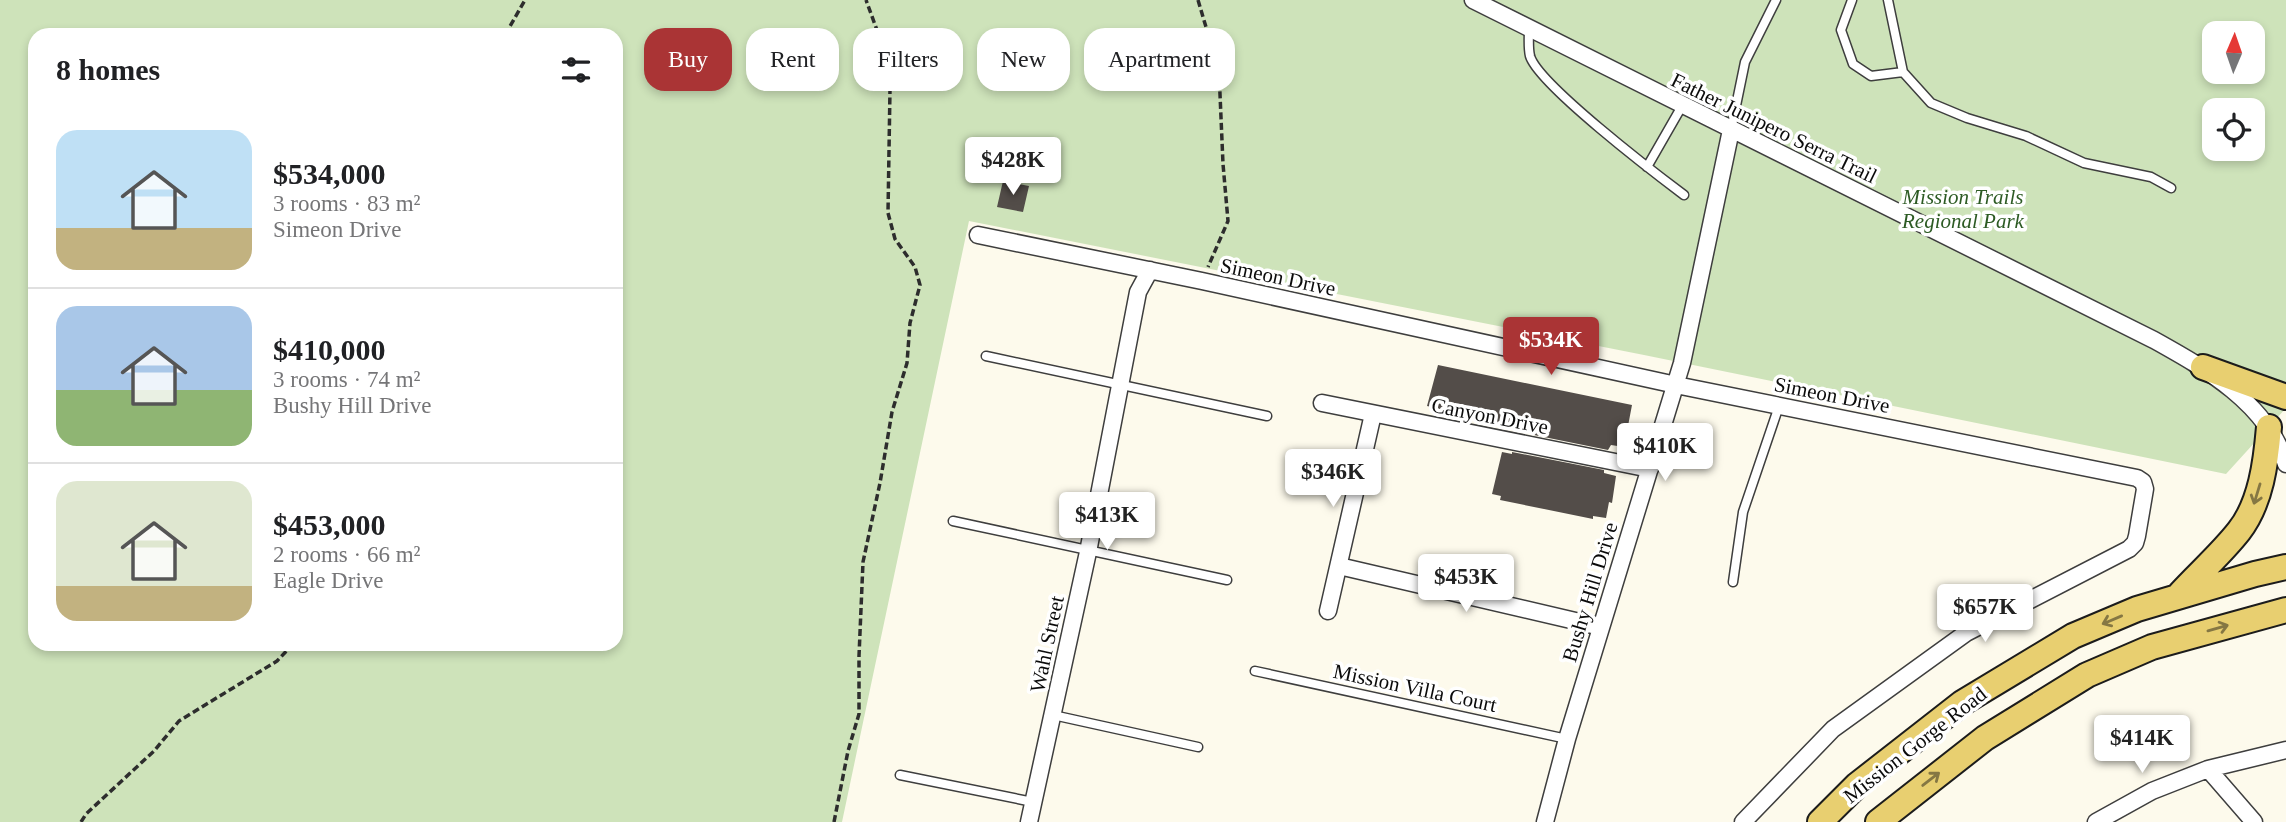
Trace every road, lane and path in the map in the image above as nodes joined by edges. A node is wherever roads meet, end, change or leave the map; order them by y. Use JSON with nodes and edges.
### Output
{"nodes":[{"id":1,"x":525,"y":0,"type":"edge"},
{"id":2,"x":866,"y":0,"type":"edge"},
{"id":3,"x":1198,"y":0,"type":"edge"},
{"id":4,"x":1473,"y":0,"type":"edge"},
{"id":5,"x":1776,"y":0,"type":"edge"},
{"id":6,"x":1852,"y":0,"type":"edge"},
{"id":7,"x":1888,"y":0,"type":"edge"},
{"id":8,"x":509,"y":28,"type":"edge"},
{"id":9,"x":1529,"y":29,"type":"junction"},
{"id":10,"x":1903,"y":72,"type":"junction"},
{"id":11,"x":1682,"y":106,"type":"junction"},
{"id":12,"x":1731,"y":130,"type":"junction"},
{"id":13,"x":1647,"y":167,"type":"junction"},
{"id":14,"x":2171,"y":188,"type":"dead end"},
{"id":15,"x":1684,"y":195,"type":"dead end"},
{"id":16,"x":978,"y":235,"type":"dead end"},
{"id":17,"x":1150,"y":270,"type":"junction"},
{"id":18,"x":1202,"y":281,"type":"junction"},
{"id":19,"x":986,"y":356,"type":"dead end"},
{"id":20,"x":2203,"y":367,"type":"junction"},
{"id":21,"x":1119,"y":385,"type":"junction"},
{"id":22,"x":1676,"y":386,"type":"junction"},
{"id":23,"x":2286,"y":397,"type":"edge"},
{"id":24,"x":1322,"y":403,"type":"dead end"},
{"id":25,"x":1779,"y":406,"type":"junction"},
{"id":26,"x":1373,"y":414,"type":"junction"},
{"id":27,"x":1267,"y":416,"type":"dead end"},
{"id":28,"x":2269,"y":427,"type":"junction"},
{"id":29,"x":2286,"y":464,"type":"edge"},
{"id":30,"x":1650,"y":469,"type":"junction"},
{"id":31,"x":953,"y":521,"type":"dead end"},
{"id":32,"x":1088,"y":551,"type":"junction"},
{"id":33,"x":1339,"y":566,"type":"junction"},
{"id":34,"x":2286,"y":567,"type":"edge"},
{"id":35,"x":1227,"y":580,"type":"dead end"},
{"id":36,"x":1733,"y":582,"type":"dead end"},
{"id":37,"x":2176,"y":597,"type":"junction"},
{"id":38,"x":2286,"y":610,"type":"edge"},
{"id":39,"x":1328,"y":611,"type":"dead end"},
{"id":40,"x":1601,"y":627,"type":"junction"},
{"id":41,"x":286,"y":651,"type":"edge"},
{"id":42,"x":1255,"y":671,"type":"dead end"},
{"id":43,"x":1053,"y":715,"type":"junction"},
{"id":44,"x":1567,"y":739,"type":"junction"},
{"id":45,"x":1198,"y":747,"type":"dead end"},
{"id":46,"x":2286,"y":750,"type":"edge"},
{"id":47,"x":2208,"y":769,"type":"junction"},
{"id":48,"x":900,"y":775,"type":"dead end"},
{"id":49,"x":1033,"y":803,"type":"junction"},
{"id":50,"x":81,"y":822,"type":"edge"},
{"id":51,"x":834,"y":822,"type":"edge"},
{"id":52,"x":1029,"y":822,"type":"edge"},
{"id":53,"x":1545,"y":822,"type":"edge"},
{"id":54,"x":1743,"y":822,"type":"edge"},
{"id":55,"x":1820,"y":822,"type":"edge"},
{"id":56,"x":1878,"y":822,"type":"edge"},
{"id":57,"x":2096,"y":822,"type":"edge"},
{"id":58,"x":2254,"y":822,"type":"edge"}],
"edges":[{"from":1,"to":8,"type":"path"},
{"from":2,"to":51,"type":"path"},
{"from":3,"to":18,"type":"path"},
{"from":4,"to":9,"type":"street","name":"Father Junipero Serra Trail"},
{"from":5,"to":12,"type":"lane"},
{"from":6,"to":10,"type":"lane"},
{"from":7,"to":10,"type":"lane"},
{"from":9,"to":11,"type":"street","name":"Father Junipero Serra Trail"},
{"from":9,"to":13,"type":"lane"},
{"from":10,"to":14,"type":"lane"},
{"from":11,"to":12,"type":"street","name":"Father Junipero Serra Trail"},
{"from":11,"to":13,"type":"lane"},
{"from":12,"to":20,"type":"street","name":"Father Junipero Serra Trail"},
{"from":12,"to":22,"type":"street","name":"Bushy Hill Drive"},
{"from":13,"to":15,"type":"lane"},
{"from":16,"to":17,"type":"street","name":"Simeon Drive"},
{"from":17,"to":18,"type":"street","name":"Simeon Drive"},
{"from":17,"to":21,"type":"street","name":"Wahl Street"},
{"from":18,"to":22,"type":"street","name":"Simeon Drive"},
{"from":19,"to":21,"type":"lane"},
{"from":20,"to":23,"type":"main road"},
{"from":20,"to":28,"type":"street","name":"Father Junipero Serra Trail"},
{"from":21,"to":27,"type":"lane"},
{"from":21,"to":32,"type":"street","name":"Wahl Street"},
{"from":22,"to":25,"type":"street","name":"Simeon Drive"},
{"from":22,"to":30,"type":"street","name":"Bushy Hill Drive"},
{"from":24,"to":26,"type":"street","name":"Canyon Drive"},
{"from":25,"to":36,"type":"lane"},
{"from":25,"to":54,"type":"street","name":"Simeon Drive"},
{"from":26,"to":30,"type":"street","name":"Canyon Drive"},
{"from":26,"to":33,"type":"street"},
{"from":28,"to":29,"type":"street","name":"Father Junipero Serra Trail"},
{"from":28,"to":37,"type":"main road","one_way":true},
{"from":30,"to":40,"type":"street","name":"Bushy Hill Drive"},
{"from":31,"to":32,"type":"lane"},
{"from":32,"to":35,"type":"lane"},
{"from":32,"to":43,"type":"street","name":"Wahl Street"},
{"from":33,"to":39,"type":"street"},
{"from":33,"to":40,"type":"street"},
{"from":34,"to":37,"type":"main road","name":"Mission Gorge Road"},
{"from":37,"to":55,"type":"main road","name":"Mission Gorge Road","one_way":true},
{"from":56,"to":38,"type":"main road","name":"Mission Gorge Road","one_way":true},
{"from":40,"to":44,"type":"street","name":"Bushy Hill Drive"},
{"from":41,"to":50,"type":"path"},
{"from":42,"to":44,"type":"lane","name":"Mission Villa Court"},
{"from":43,"to":45,"type":"lane"},
{"from":43,"to":49,"type":"street","name":"Wahl Street"},
{"from":44,"to":53,"type":"street","name":"Bushy Hill Drive"},
{"from":46,"to":47,"type":"street"},
{"from":47,"to":57,"type":"street"},
{"from":47,"to":58,"type":"street"},
{"from":48,"to":49,"type":"lane"},
{"from":49,"to":52,"type":"street","name":"Wahl Street"}]}
